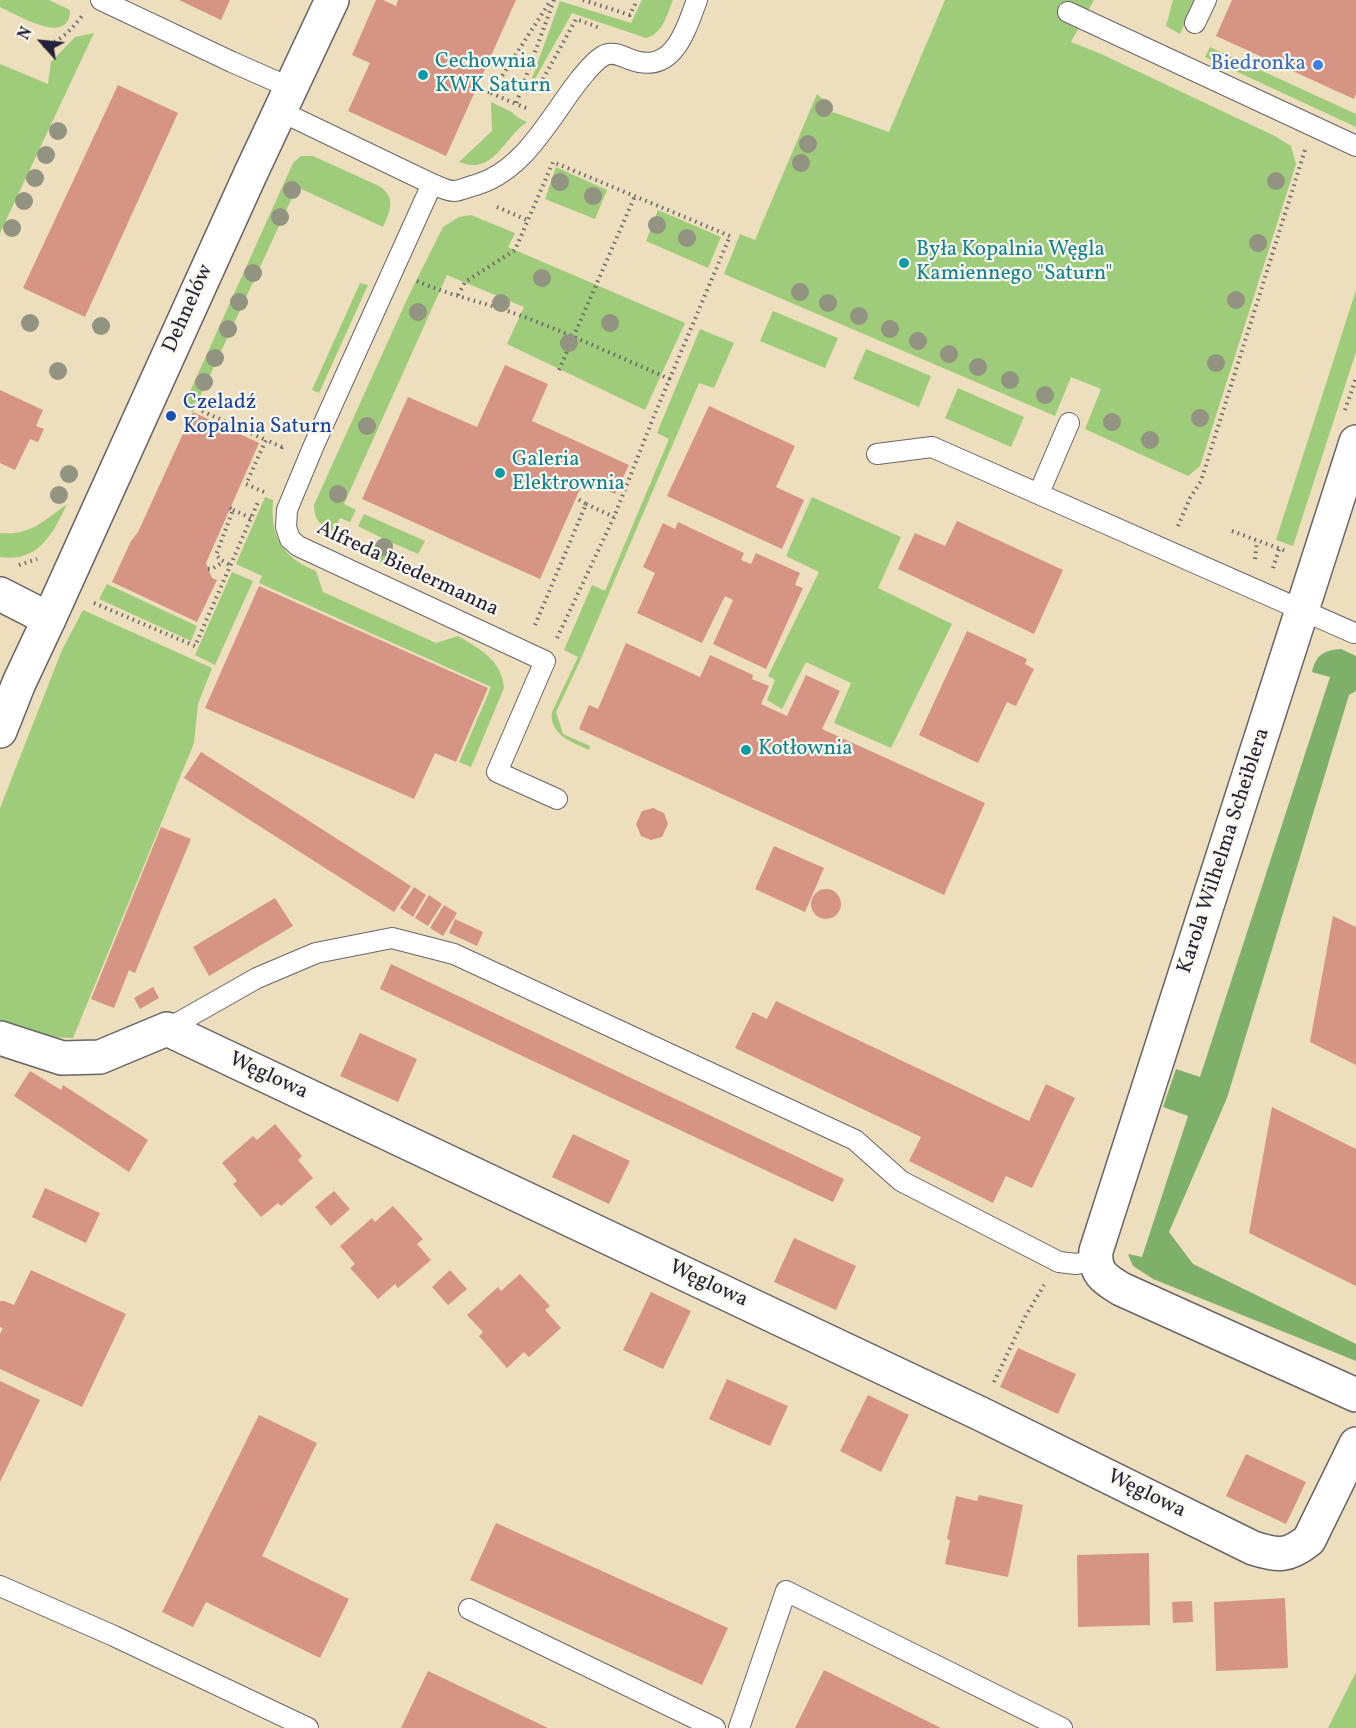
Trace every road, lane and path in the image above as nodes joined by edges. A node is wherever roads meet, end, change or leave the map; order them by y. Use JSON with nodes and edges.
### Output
{"nodes":[{"id":1,"x":101,"y":0,"type":"edge"},
{"id":2,"x":332,"y":0,"type":"edge"},
{"id":3,"x":551,"y":0,"type":"edge"},
{"id":4,"x":584,"y":0,"type":"edge"},
{"id":5,"x":637,"y":0,"type":"edge"},
{"id":6,"x":697,"y":0,"type":"edge"},
{"id":7,"x":1206,"y":0,"type":"edge"},
{"id":8,"x":85,"y":12,"type":"dead end"},
{"id":9,"x":1068,"y":12,"type":"dead end"},
{"id":10,"x":1195,"y":23,"type":"dead end"},
{"id":11,"x":43,"y":46,"type":"dead end"},
{"id":12,"x":477,"y":87,"type":"dead end"},
{"id":13,"x":491,"y":93,"type":"junction"},
{"id":14,"x":286,"y":99,"type":"junction"},
{"id":15,"x":516,"y":104,"type":"dead end"},
{"id":16,"x":1356,"y":146,"type":"edge"},
{"id":17,"x":1306,"y":147,"type":"dead end"},
{"id":18,"x":432,"y":184,"type":"junction"},
{"id":19,"x":635,"y":196,"type":"junction"},
{"id":20,"x":393,"y":270,"type":"junction"},
{"id":21,"x":459,"y":295,"type":"junction"},
{"id":22,"x":574,"y":337,"type":"junction"},
{"id":23,"x":559,"y":370,"type":"dead end"},
{"id":24,"x":670,"y":380,"type":"junction"},
{"id":25,"x":202,"y":411,"type":"dead end"},
{"id":26,"x":1069,"y":423,"type":"dead end"},
{"id":27,"x":266,"y":440,"type":"junction"},
{"id":28,"x":285,"y":441,"type":"dead end"},
{"id":29,"x":1356,"y":442,"type":"edge"},
{"id":30,"x":877,"y":454,"type":"dead end"},
{"id":31,"x":263,"y":491,"type":"junction"},
{"id":32,"x":1039,"y":493,"type":"junction"},
{"id":33,"x":576,"y":498,"type":"dead end"},
{"id":34,"x":290,"y":504,"type":"junction"},
{"id":35,"x":586,"y":504,"type":"junction"},
{"id":36,"x":614,"y":517,"type":"junction"},
{"id":37,"x":251,"y":518,"type":"junction"},
{"id":38,"x":1232,"y":531,"type":"dead end"},
{"id":39,"x":1174,"y":536,"type":"dead end"},
{"id":40,"x":224,"y":562,"type":"junction"},
{"id":41,"x":230,"y":565,"type":"junction"},
{"id":42,"x":208,"y":569,"type":"dead end"},
{"id":43,"x":1272,"y":572,"type":"dead end"},
{"id":44,"x":0,"y":594,"type":"edge"},
{"id":45,"x":88,"y":600,"type":"dead end"},
{"id":46,"x":1302,"y":611,"type":"junction"},
{"id":47,"x":49,"y":619,"type":"junction"},
{"id":48,"x":525,"y":621,"type":"dead end"},
{"id":49,"x":535,"y":625,"type":"junction"},
{"id":50,"x":543,"y":628,"type":"dead end"},
{"id":51,"x":551,"y":630,"type":"dead end"},
{"id":52,"x":559,"y":633,"type":"junction"},
{"id":53,"x":1354,"y":633,"type":"dead end"},
{"id":54,"x":545,"y":661,"type":"junction"},
{"id":55,"x":0,"y":730,"type":"edge"},
{"id":56,"x":557,"y":799,"type":"dead end"},
{"id":57,"x":167,"y":1029,"type":"junction"},
{"id":58,"x":0,"y":1038,"type":"edge"},
{"id":59,"x":1095,"y":1260,"type":"junction"},
{"id":60,"x":1059,"y":1262,"type":"junction"},
{"id":61,"x":1356,"y":1395,"type":"edge"},
{"id":62,"x":981,"y":1414,"type":"junction"},
{"id":63,"x":1356,"y":1444,"type":"edge"},
{"id":64,"x":0,"y":1586,"type":"edge"},
{"id":65,"x":469,"y":1609,"type":"dead end"},
{"id":66,"x":308,"y":1728,"type":"edge"},
{"id":67,"x":715,"y":1728,"type":"edge"},
{"id":68,"x":739,"y":1728,"type":"edge"},
{"id":69,"x":1062,"y":1728,"type":"edge"}],
"edges":[{"from":1,"to":14,"type":"lane"},
{"from":2,"to":14,"type":"street","name":"Dehnelów"},
{"from":3,"to":13,"type":"path"},
{"from":4,"to":5,"type":"path"},
{"from":6,"to":18,"type":"lane"},
{"from":7,"to":10,"type":"lane"},
{"from":8,"to":11,"type":"path"},
{"from":9,"to":16,"type":"lane"},
{"from":12,"to":13,"type":"path"},
{"from":13,"to":15,"type":"path"},
{"from":14,"to":18,"type":"lane"},
{"from":14,"to":47,"type":"street","name":"Dehnelów"},
{"from":17,"to":39,"type":"path"},
{"from":18,"to":20,"type":"lane","name":"Alfreda Biedermanna"},
{"from":19,"to":21,"type":"path"},
{"from":19,"to":22,"type":"path"},
{"from":19,"to":24,"type":"path"},
{"from":20,"to":21,"type":"path"},
{"from":20,"to":34,"type":"lane","name":"Alfreda Biedermanna"},
{"from":21,"to":22,"type":"path"},
{"from":22,"to":23,"type":"path"},
{"from":22,"to":24,"type":"path"},
{"from":24,"to":36,"type":"path"},
{"from":25,"to":27,"type":"path"},
{"from":26,"to":32,"type":"lane"},
{"from":27,"to":28,"type":"path"},
{"from":27,"to":31,"type":"path"},
{"from":29,"to":46,"type":"street","name":"Karola Wilhelma Scheiblera"},
{"from":30,"to":32,"type":"lane"},
{"from":31,"to":34,"type":"path"},
{"from":31,"to":37,"type":"path"},
{"from":32,"to":46,"type":"lane"},
{"from":33,"to":35,"type":"path"},
{"from":34,"to":54,"type":"lane","name":"Alfreda Biedermanna"},
{"from":35,"to":36,"type":"path"},
{"from":35,"to":49,"type":"path"},
{"from":36,"to":52,"type":"path"},
{"from":37,"to":40,"type":"path"},
{"from":37,"to":41,"type":"path"},
{"from":38,"to":43,"type":"path"},
{"from":40,"to":41,"type":"path"},
{"from":40,"to":42,"type":"path"},
{"from":41,"to":45,"type":"path"},
{"from":44,"to":47,"type":"street"},
{"from":46,"to":53,"type":"lane"},
{"from":46,"to":59,"type":"street","name":"Karola Wilhelma Scheiblera"},
{"from":47,"to":55,"type":"street","name":"Dehnelów"},
{"from":48,"to":49,"type":"path"},
{"from":49,"to":50,"type":"path"},
{"from":51,"to":52,"type":"path"},
{"from":52,"to":54,"type":"path"},
{"from":54,"to":56,"type":"lane"},
{"from":57,"to":58,"type":"street"},
{"from":57,"to":60,"type":"lane"},
{"from":57,"to":62,"type":"street","name":"Węglowa"},
{"from":59,"to":60,"type":"lane"},
{"from":59,"to":61,"type":"street"},
{"from":60,"to":62,"type":"path"},
{"from":62,"to":63,"type":"street","name":"Węglowa"},
{"from":64,"to":66,"type":"lane"},
{"from":65,"to":67,"type":"lane"},
{"from":68,"to":69,"type":"lane"}]}
